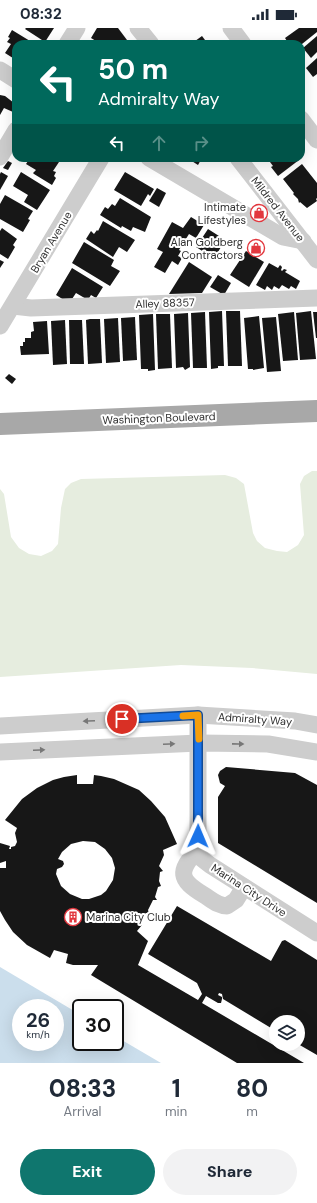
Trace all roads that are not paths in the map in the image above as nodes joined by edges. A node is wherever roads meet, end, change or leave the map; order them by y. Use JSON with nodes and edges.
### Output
{"nodes":[{"id":1,"x":76,"y":28,"type":"edge"},
{"id":2,"x":138,"y":28,"type":"edge"},
{"id":3,"x":231,"y":28,"type":"edge"},
{"id":4,"x":69,"y":40,"type":"edge"},
{"id":5,"x":148,"y":40,"type":"edge"},
{"id":6,"x":240,"y":40,"type":"edge"},
{"id":7,"x":0,"y":70,"type":"edge"},
{"id":8,"x":12,"y":78,"type":"edge"},
{"id":9,"x":305,"y":124,"type":"edge"},
{"id":10,"x":12,"y":137,"type":"edge"},
{"id":11,"x":317,"y":140,"type":"edge"},
{"id":12,"x":0,"y":157,"type":"edge"},
{"id":13,"x":99,"y":162,"type":"edge"},
{"id":14,"x":156,"y":162,"type":"edge"},
{"id":15,"x":241,"y":162,"type":"edge"},
{"id":16,"x":303,"y":241,"type":"junction"},
{"id":17,"x":317,"y":260,"type":"edge"},
{"id":18,"x":317,"y":298,"type":"edge"},
{"id":19,"x":13,"y":306,"type":"junction"},
{"id":20,"x":0,"y":326,"type":"edge"},
{"id":21,"x":317,"y":411,"type":"edge"},
{"id":22,"x":0,"y":424,"type":"edge"},
{"id":23,"x":198,"y":715,"type":"junction"},
{"id":24,"x":317,"y":725,"type":"edge"},
{"id":25,"x":0,"y":726,"type":"edge"},
{"id":26,"x":199,"y":743,"type":"junction"},
{"id":27,"x":0,"y":752,"type":"edge"},
{"id":28,"x":317,"y":752,"type":"edge"},
{"id":29,"x":198,"y":849,"type":"junction"},
{"id":30,"x":244,"y":887,"type":"junction"},
{"id":31,"x":317,"y":933,"type":"edge"}],
"edges":[{"from":1,"to":4,"type":"street"},
{"from":2,"to":5,"type":"street"},
{"from":3,"to":6,"type":"street"},
{"from":7,"to":8,"type":"street"},
{"from":9,"to":11,"type":"street"},
{"from":10,"to":12,"type":"street"},
{"from":13,"to":19,"type":"street","name":"Bryan Avenue"},
{"from":14,"to":16,"type":"street"},
{"from":15,"to":16,"type":"street","name":"Mildred Avenue"},
{"from":16,"to":17,"type":"street","name":"Mildred Avenue"},
{"from":18,"to":19,"type":"street","name":"Alley 88357"},
{"from":19,"to":20,"type":"street","name":"Bryan Avenue"},
{"from":21,"to":22,"type":"main road","name":"Washington Boulevard"},
{"from":23,"to":24,"type":"street","name":"Admiralty Way"},
{"from":23,"to":25,"type":"street","name":"Admiralty Way","one_way":true},
{"from":23,"to":26,"type":"street"},
{"from":27,"to":26,"type":"street","one_way":true},
{"from":26,"to":28,"type":"street","one_way":true},
{"from":26,"to":29,"type":"street"},
{"from":29,"to":30,"type":"street","name":"Marina City Drive"},
{"from":29,"to":30,"type":"street"},
{"from":30,"to":31,"type":"street","name":"Marina City Drive"}]}
